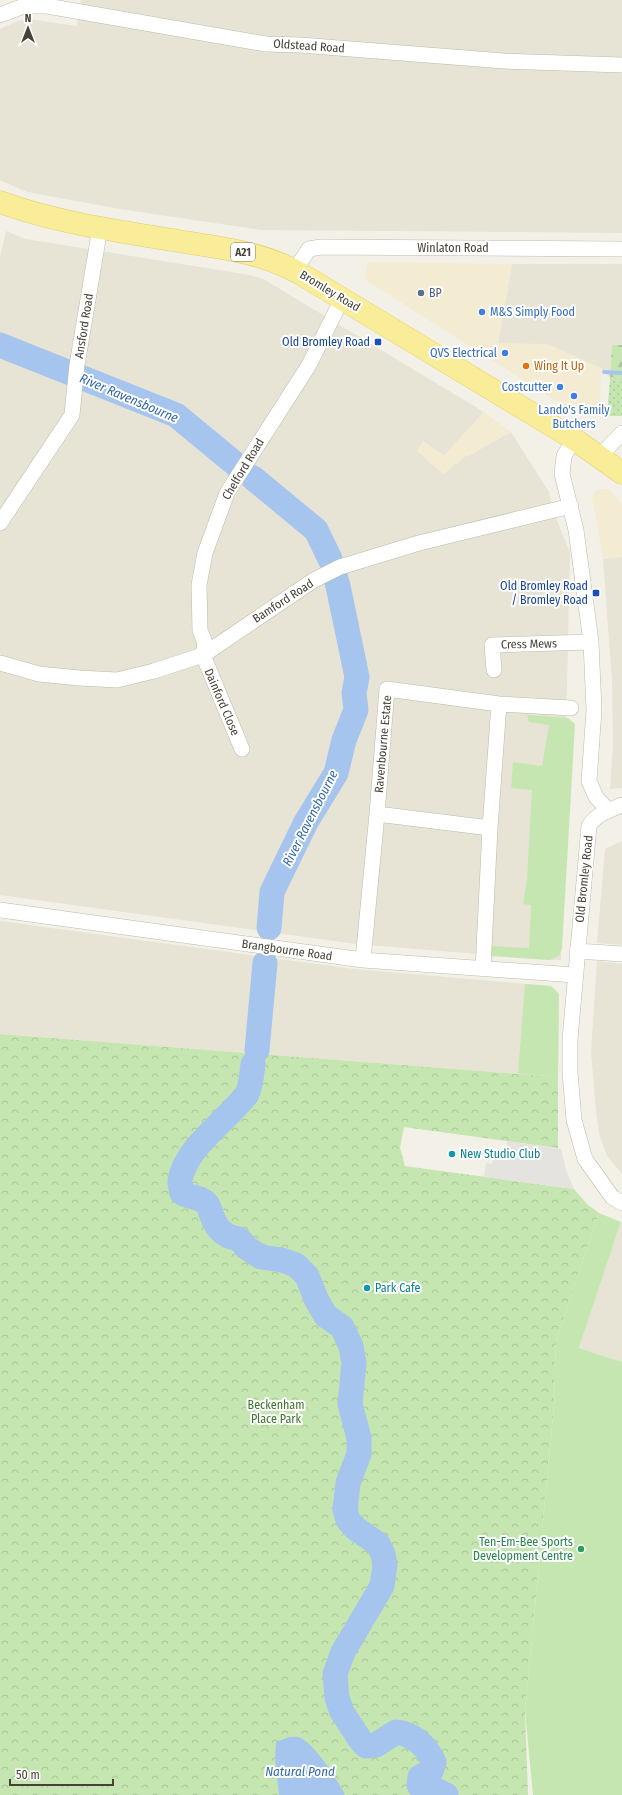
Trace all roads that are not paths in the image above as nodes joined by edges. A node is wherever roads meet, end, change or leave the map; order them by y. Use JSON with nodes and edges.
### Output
{"nodes":[{"id":1,"x":50,"y":3,"type":"edge"},
{"id":2,"x":0,"y":15,"type":"edge"},
{"id":3,"x":622,"y":65,"type":"edge"},
{"id":4,"x":0,"y":202,"type":"edge"},
{"id":5,"x":100,"y":228,"type":"junction"},
{"id":6,"x":622,"y":249,"type":"edge"},
{"id":7,"x":295,"y":270,"type":"junction"},
{"id":8,"x":342,"y":299,"type":"junction"},
{"id":9,"x":622,"y":433,"type":"edge"},
{"id":10,"x":574,"y":439,"type":"junction"},
{"id":11,"x":599,"y":457,"type":"junction"},
{"id":12,"x":622,"y":473,"type":"edge"},
{"id":13,"x":571,"y":506,"type":"junction"},
{"id":14,"x":0,"y":524,"type":"edge"},
{"id":15,"x":591,"y":642,"type":"junction"},
{"id":16,"x":203,"y":655,"type":"junction"},
{"id":17,"x":0,"y":663,"type":"edge"},
{"id":18,"x":494,"y":670,"type":"dead end"},
{"id":19,"x":499,"y":704,"type":"junction"},
{"id":20,"x":572,"y":708,"type":"dead end"},
{"id":21,"x":242,"y":749,"type":"dead end"},
{"id":22,"x":622,"y":805,"type":"edge"},
{"id":23,"x":608,"y":810,"type":"junction"},
{"id":24,"x":377,"y":814,"type":"junction"},
{"id":25,"x":490,"y":828,"type":"junction"},
{"id":26,"x":0,"y":910,"type":"edge"},
{"id":27,"x":577,"y":951,"type":"junction"},
{"id":28,"x":622,"y":954,"type":"edge"},
{"id":29,"x":363,"y":960,"type":"junction"},
{"id":30,"x":483,"y":969,"type":"junction"},
{"id":31,"x":575,"y":975,"type":"junction"},
{"id":32,"x":622,"y":1203,"type":"edge"}],
"edges":[{"from":1,"to":2,"type":"street","name":"Oldstead Road"},
{"from":1,"to":3,"type":"street","name":"Oldstead Road"},
{"from":4,"to":5,"type":"main road","name":"Bromley Road","number":"A21"},
{"from":5,"to":7,"type":"main road","name":"Bromley Road","number":"A21"},
{"from":5,"to":14,"type":"street","name":"Ansford Road"},
{"from":6,"to":7,"type":"street","name":"Winlaton Road"},
{"from":7,"to":8,"type":"main road","name":"Bromley Road","number":"A21"},
{"from":8,"to":10,"type":"main road","name":"Bromley Road","number":"A21"},
{"from":8,"to":16,"type":"street","name":"Chelford Road"},
{"from":9,"to":11,"type":"street"},
{"from":10,"to":11,"type":"main road","name":"Bromley Road","number":"A21"},
{"from":10,"to":13,"type":"street"},
{"from":11,"to":12,"type":"main road","name":"Bromley Road","number":"A21"},
{"from":13,"to":15,"type":"street"},
{"from":13,"to":16,"type":"street","name":"Bamford Road"},
{"from":15,"to":18,"type":"street","name":"Cress Mews"},
{"from":15,"to":23,"type":"street"},
{"from":16,"to":17,"type":"street","name":"Bamford Road"},
{"from":16,"to":21,"type":"street","name":"Dainford Close"},
{"from":19,"to":20,"type":"street","name":"Ravenbourne Estate"},
{"from":19,"to":24,"type":"street","name":"Ravenbourne Estate"},
{"from":19,"to":25,"type":"street"},
{"from":22,"to":23,"type":"street","name":"Old Bromley Road"},
{"from":23,"to":27,"type":"street","name":"Old Bromley Road"},
{"from":24,"to":25,"type":"street"},
{"from":24,"to":29,"type":"street","name":"Ravenbourne Estate"},
{"from":25,"to":30,"type":"street"},
{"from":26,"to":29,"type":"street","name":"Brangbourne Road"},
{"from":27,"to":28,"type":"street"},
{"from":27,"to":31,"type":"street","name":"Old Bromley Road"},
{"from":29,"to":30,"type":"street","name":"Brangbourne Road"},
{"from":30,"to":31,"type":"street","name":"Brangbourne Road"},
{"from":31,"to":32,"type":"street","name":"Old Bromley Road"}]}
